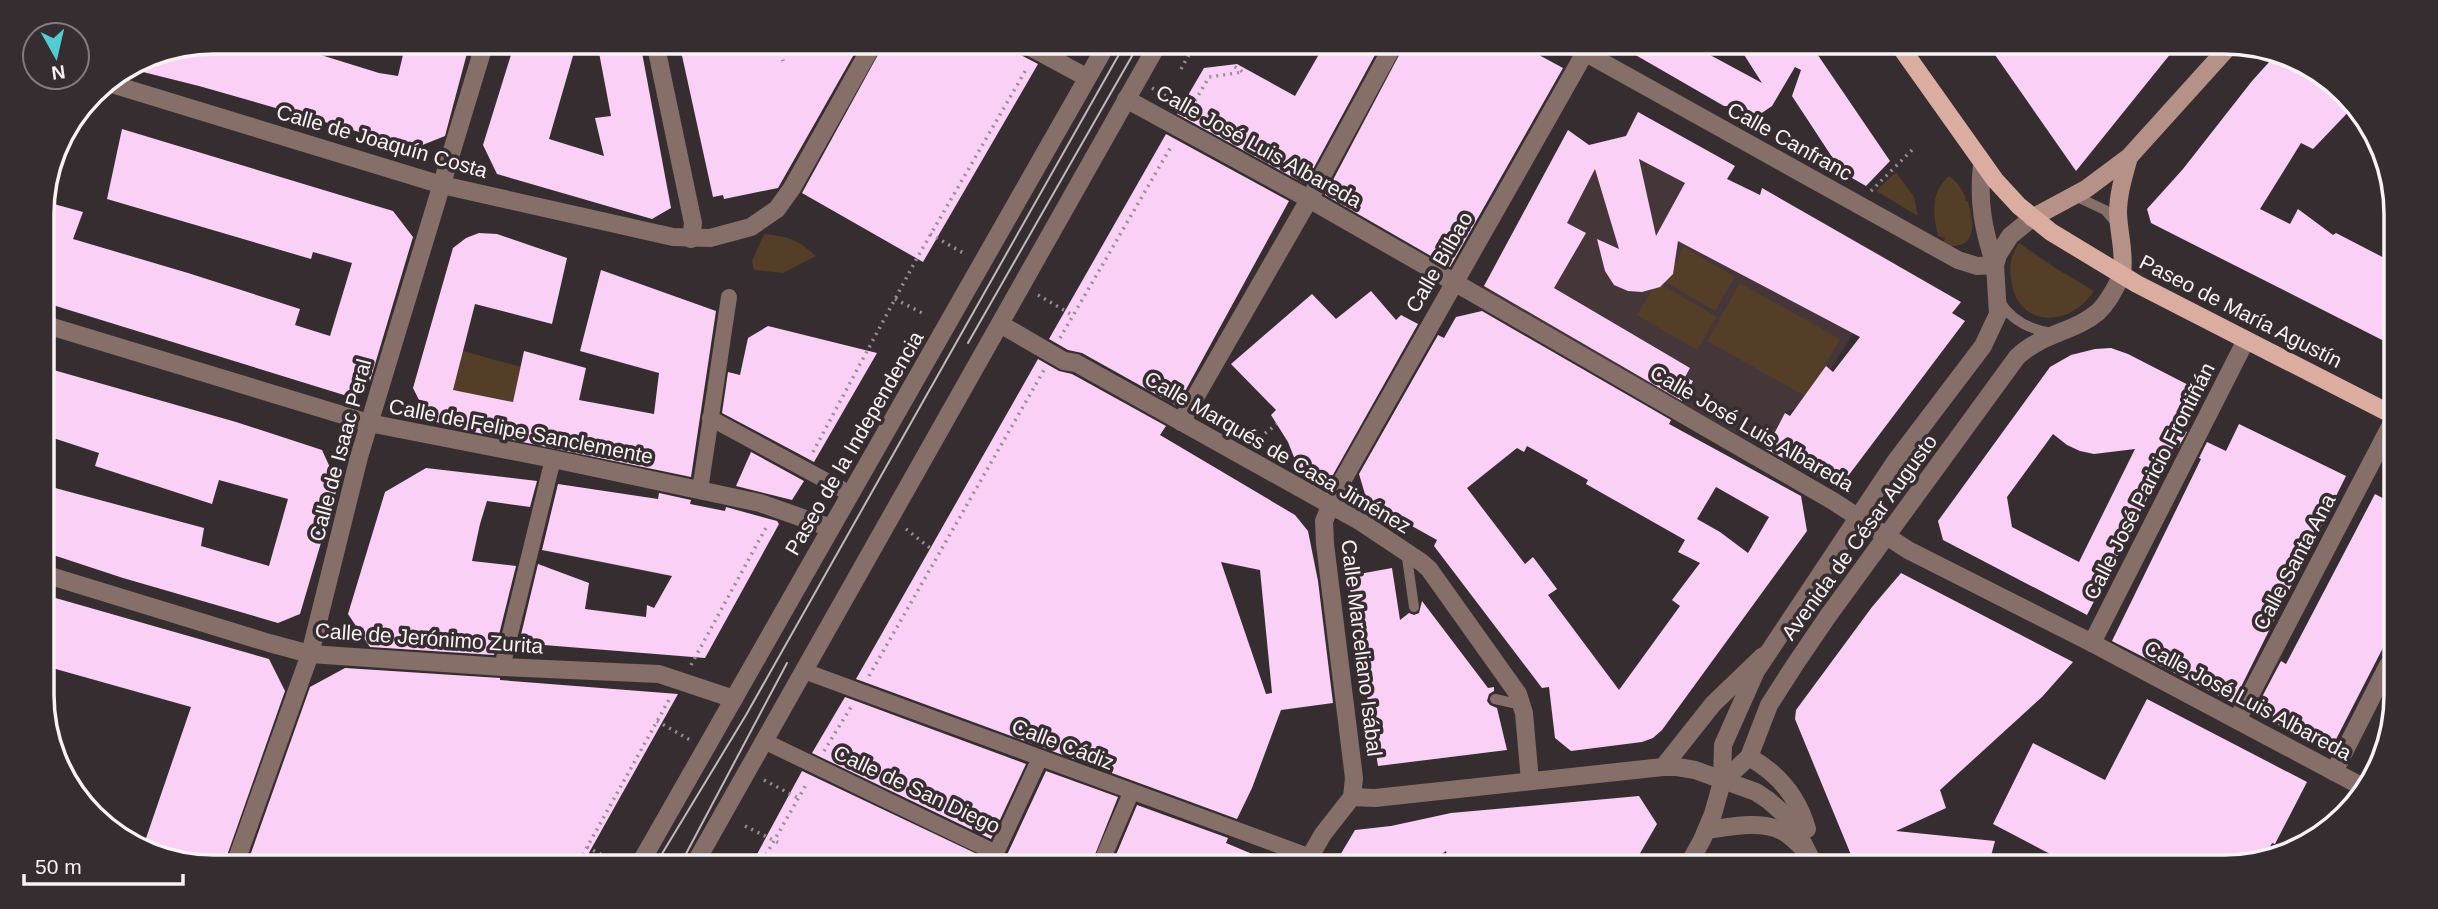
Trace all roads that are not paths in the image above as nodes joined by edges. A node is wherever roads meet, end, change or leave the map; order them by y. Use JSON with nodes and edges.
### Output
{"nodes":[{"id":1,"x":481,"y":54,"type":"edge"},
{"id":2,"x":658,"y":54,"type":"edge"},
{"id":3,"x":867,"y":54,"type":"edge"},
{"id":4,"x":1043,"y":54,"type":"edge"},
{"id":5,"x":1100,"y":54,"type":"edge"},
{"id":6,"x":1152,"y":54,"type":"edge"},
{"id":7,"x":1388,"y":54,"type":"edge"},
{"id":8,"x":1584,"y":54,"type":"edge"},
{"id":9,"x":1600,"y":54,"type":"edge"},
{"id":10,"x":1905,"y":54,"type":"edge"},
{"id":11,"x":2222,"y":54,"type":"edge"},
{"id":12,"x":1086,"y":77,"type":"junction"},
{"id":13,"x":118,"y":86,"type":"edge"},
{"id":14,"x":1126,"y":99,"type":"junction"},
{"id":15,"x":2129,"y":157,"type":"junction"},
{"id":16,"x":1982,"y":164,"type":"junction"},
{"id":17,"x":442,"y":186,"type":"junction"},
{"id":18,"x":2073,"y":195,"type":"junction"},
{"id":19,"x":1309,"y":199,"type":"junction"},
{"id":20,"x":2032,"y":218,"type":"junction"},
{"id":21,"x":2119,"y":226,"type":"junction"},
{"id":22,"x":691,"y":239,"type":"junction"},
{"id":23,"x":1995,"y":265,"type":"junction"},
{"id":24,"x":2122,"y":275,"type":"junction"},
{"id":25,"x":1454,"y":282,"type":"junction"},
{"id":26,"x":729,"y":297,"type":"dead end"},
{"id":27,"x":1999,"y":300,"type":"junction"},
{"id":28,"x":1000,"y":324,"type":"junction"},
{"id":29,"x":55,"y":328,"type":"edge"},
{"id":30,"x":2053,"y":333,"type":"junction"},
{"id":31,"x":2246,"y":340,"type":"junction"},
{"id":32,"x":2384,"y":410,"type":"edge"},
{"id":33,"x":710,"y":418,"type":"junction"},
{"id":34,"x":1181,"y":422,"type":"junction"},
{"id":35,"x":369,"y":424,"type":"junction"},
{"id":36,"x":2384,"y":438,"type":"edge"},
{"id":37,"x":553,"y":458,"type":"junction"},
{"id":38,"x":699,"y":490,"type":"junction"},
{"id":39,"x":845,"y":491,"type":"dead end"},
{"id":40,"x":1331,"y":506,"type":"junction"},
{"id":41,"x":1858,"y":517,"type":"junction"},
{"id":42,"x":831,"y":528,"type":"junction"},
{"id":43,"x":1886,"y":536,"type":"junction"},
{"id":44,"x":1406,"y":551,"type":"junction"},
{"id":45,"x":54,"y":577,"type":"edge"},
{"id":46,"x":1414,"y":607,"type":"dead end"},
{"id":47,"x":2092,"y":643,"type":"junction"},
{"id":48,"x":1768,"y":651,"type":"junction"},
{"id":49,"x":310,"y":653,"type":"junction"},
{"id":50,"x":502,"y":667,"type":"junction"},
{"id":51,"x":804,"y":671,"type":"junction"},
{"id":52,"x":2384,"y":673,"type":"edge"},
{"id":53,"x":734,"y":699,"type":"junction"},
{"id":54,"x":1495,"y":699,"type":"dead end"},
{"id":55,"x":1522,"y":705,"type":"junction"},
{"id":56,"x":2237,"y":720,"type":"junction"},
{"id":57,"x":764,"y":741,"type":"junction"},
{"id":58,"x":1749,"y":757,"type":"junction"},
{"id":59,"x":1040,"y":758,"type":"junction"},
{"id":60,"x":1663,"y":767,"type":"junction"},
{"id":61,"x":2334,"y":772,"type":"junction"},
{"id":62,"x":1531,"y":781,"type":"junction"},
{"id":63,"x":1722,"y":782,"type":"junction"},
{"id":64,"x":2356,"y":784,"type":"edge"},
{"id":65,"x":1131,"y":793,"type":"junction"},
{"id":66,"x":1352,"y":797,"type":"junction"},
{"id":67,"x":1707,"y":830,"type":"junction"},
{"id":68,"x":1289,"y":854,"type":"edge"},
{"id":69,"x":1311,"y":854,"type":"edge"},
{"id":70,"x":1693,"y":854,"type":"edge"},
{"id":71,"x":1806,"y":854,"type":"edge"},
{"id":72,"x":1809,"y":854,"type":"edge"},
{"id":73,"x":1811,"y":854,"type":"edge"},
{"id":74,"x":238,"y":855,"type":"edge"},
{"id":75,"x":645,"y":855,"type":"edge"},
{"id":76,"x":700,"y":855,"type":"edge"},
{"id":77,"x":1107,"y":855,"type":"edge"}],
"edges":[{"from":1,"to":17,"type":"street","name":"Calle de Isaac Peral"},
{"from":2,"to":22,"type":"street"},
{"from":3,"to":22,"type":"street","name":"Calle de Joaquín Costa"},
{"from":4,"to":12,"type":"street"},
{"from":5,"to":12,"type":"street","name":"Paseo de la Independencia"},
{"from":6,"to":14,"type":"street"},
{"from":7,"to":19,"type":"street"},
{"from":8,"to":25,"type":"street","name":"Calle Bilbao"},
{"from":9,"to":23,"type":"street","name":"Calle Canfranc"},
{"from":10,"to":16,"type":"main road"},
{"from":11,"to":15,"type":"main road"},
{"from":12,"to":42,"type":"street","name":"Paseo de la Independencia"},
{"from":13,"to":17,"type":"street","name":"Calle de Joaquín Costa"},
{"from":14,"to":19,"type":"street","name":"Calle José Luis Albareda"},
{"from":14,"to":28,"type":"street"},
{"from":15,"to":18,"type":"main road"},
{"from":15,"to":21,"type":"main road"},
{"from":16,"to":20,"type":"main road"},
{"from":16,"to":23,"type":"street"},
{"from":17,"to":22,"type":"street","name":"Calle de Joaquín Costa"},
{"from":17,"to":35,"type":"street","name":"Calle de Isaac Peral"},
{"from":18,"to":20,"type":"main road"},
{"from":18,"to":21,"type":"lane"},
{"from":19,"to":25,"type":"street","name":"Calle José Luis Albareda"},
{"from":19,"to":34,"type":"street"},
{"from":20,"to":23,"type":"street"},
{"from":20,"to":24,"type":"main road","name":"Paseo de María Agustín"},
{"from":21,"to":24,"type":"main road"},
{"from":23,"to":27,"type":"street"},
{"from":24,"to":30,"type":"street"},
{"from":24,"to":31,"type":"main road","name":"Paseo de María Agustín"},
{"from":25,"to":40,"type":"street","name":"Calle Bilbao"},
{"from":25,"to":41,"type":"street","name":"Calle José Luis Albareda"},
{"from":26,"to":33,"type":"street"},
{"from":27,"to":30,"type":"lane"},
{"from":27,"to":41,"type":"street","name":"Avenida de César Augusto"},
{"from":28,"to":34,"type":"street","name":"Calle Marqués de Casa Jiménez"},
{"from":28,"to":51,"type":"street"},
{"from":29,"to":35,"type":"street","name":"Calle de Felipe Sanclemente"},
{"from":30,"to":43,"type":"street","name":"Avenida de César Augusto"},
{"from":31,"to":32,"type":"main road","name":"Paseo de María Agustín"},
{"from":31,"to":47,"type":"street","name":"Calle José Paricio Frontiñán"},
{"from":33,"to":38,"type":"street"},
{"from":33,"to":39,"type":"street"},
{"from":34,"to":40,"type":"street","name":"Calle Marqués de Casa Jiménez"},
{"from":35,"to":37,"type":"street","name":"Calle de Felipe Sanclemente"},
{"from":35,"to":49,"type":"street","name":"Calle de Isaac Peral"},
{"from":36,"to":56,"type":"street","name":"Calle Santa Ana"},
{"from":37,"to":38,"type":"street","name":"Calle de Felipe Sanclemente"},
{"from":37,"to":50,"type":"street"},
{"from":38,"to":42,"type":"street","name":"Calle de Felipe Sanclemente"},
{"from":40,"to":44,"type":"street","name":"Calle Marqués de Casa Jiménez"},
{"from":40,"to":66,"type":"street","name":"Calle Marceliano Isábal"},
{"from":41,"to":43,"type":"street","name":"Calle José Luis Albareda"},
{"from":41,"to":48,"type":"street","name":"Avenida de César Augusto"},
{"from":42,"to":53,"type":"street","name":"Paseo de la Independencia"},
{"from":43,"to":47,"type":"street","name":"Calle José Luis Albareda"},
{"from":43,"to":58,"type":"street","name":"Avenida de César Augusto"},
{"from":44,"to":46,"type":"lane"},
{"from":44,"to":55,"type":"street","name":"Calle Marqués de Casa Jiménez"},
{"from":45,"to":49,"type":"street","name":"Calle de Jerónimo Zurita"},
{"from":47,"to":56,"type":"street","name":"Calle José Luis Albareda"},
{"from":48,"to":60,"type":"street","name":"Avenida de César Augusto"},
{"from":48,"to":63,"type":"street","name":"Avenida de César Augusto"},
{"from":49,"to":50,"type":"street","name":"Calle de Jerónimo Zurita"},
{"from":49,"to":74,"type":"street","name":"Calle de Isaac Peral"},
{"from":50,"to":53,"type":"street","name":"Calle de Jerónimo Zurita"},
{"from":51,"to":57,"type":"street"},
{"from":51,"to":59,"type":"street","name":"Calle Cádiz"},
{"from":52,"to":61,"type":"street"},
{"from":53,"to":75,"type":"street","name":"Paseo de la Independencia"},
{"from":54,"to":55,"type":"lane"},
{"from":55,"to":62,"type":"street","name":"Calle Marqués de Casa Jiménez"},
{"from":56,"to":61,"type":"street","name":"Calle José Luis Albareda"},
{"from":57,"to":59,"type":"street","name":"Calle de San Diego"},
{"from":57,"to":76,"type":"street"},
{"from":58,"to":63,"type":"street","name":"Avenida de César Augusto"},
{"from":58,"to":73,"type":"street"},
{"from":59,"to":65,"type":"street","name":"Calle Cádiz"},
{"from":60,"to":62,"type":"street"},
{"from":60,"to":63,"type":"street"},
{"from":61,"to":64,"type":"street","name":"Calle José Luis Albareda"},
{"from":62,"to":66,"type":"street"},
{"from":63,"to":67,"type":"street","name":"Avenida de César Augusto"},
{"from":63,"to":72,"type":"street"},
{"from":65,"to":68,"type":"street","name":"Calle Cádiz"},
{"from":65,"to":77,"type":"street"},
{"from":66,"to":69,"type":"street"},
{"from":67,"to":70,"type":"street","name":"Avenida de César Augusto"},
{"from":67,"to":71,"type":"street"}]}
